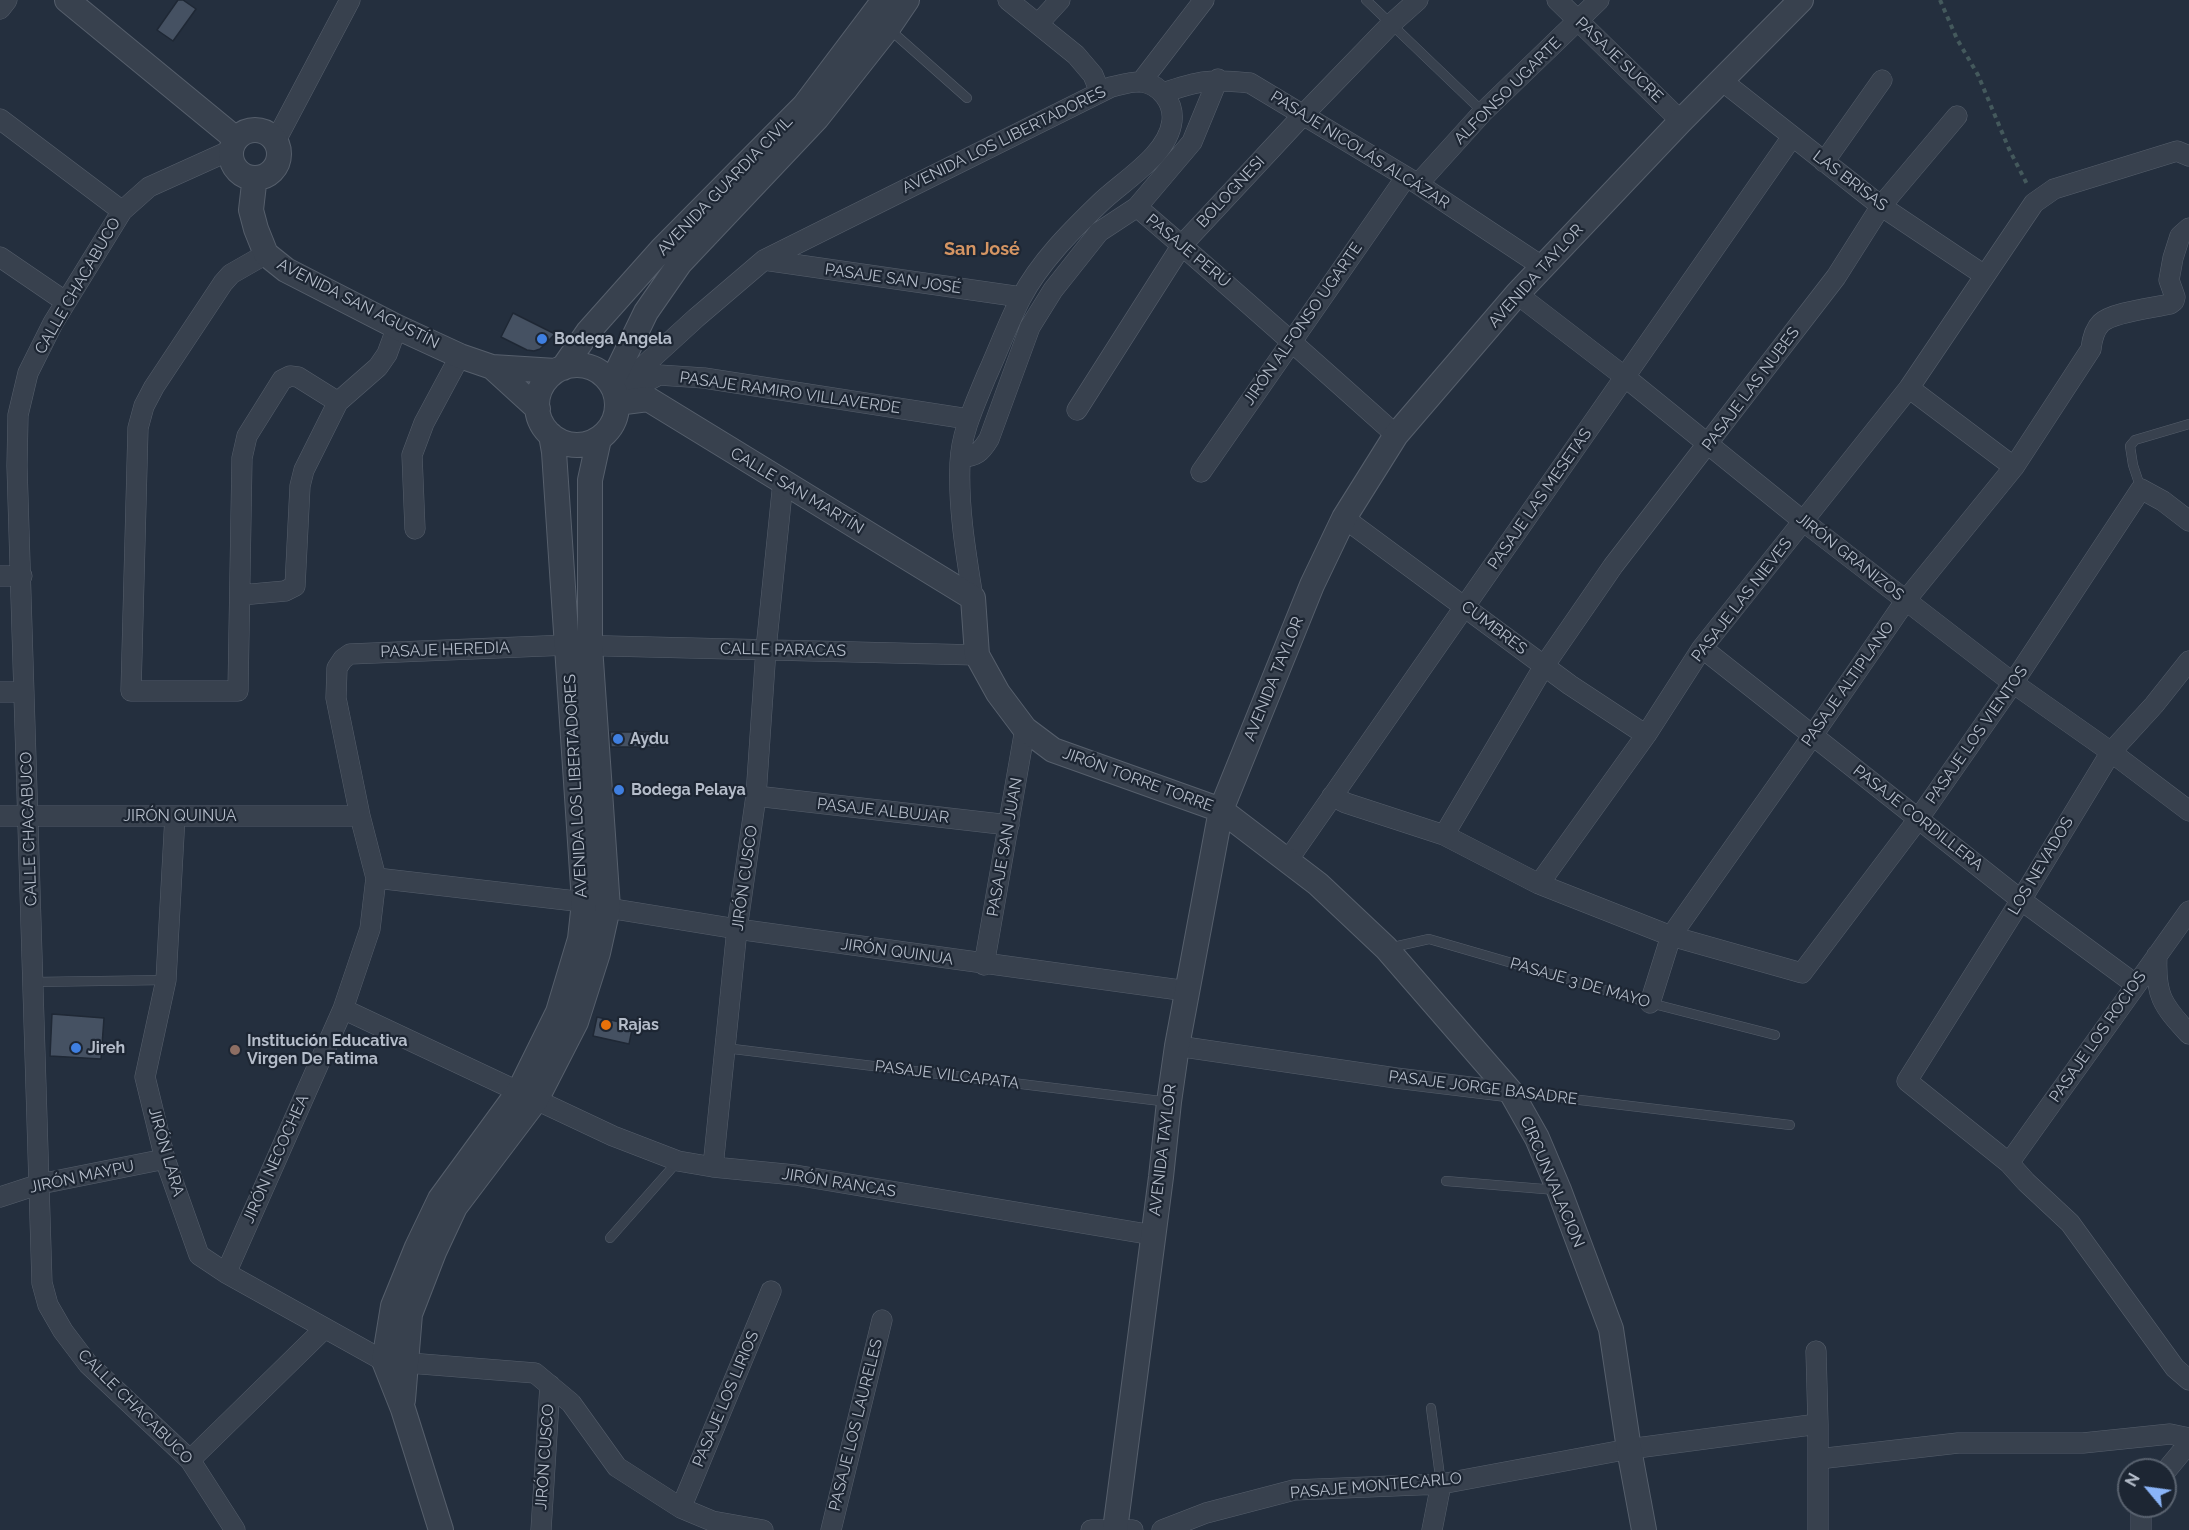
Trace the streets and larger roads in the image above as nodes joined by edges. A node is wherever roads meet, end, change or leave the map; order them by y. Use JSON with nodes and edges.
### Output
{"nodes":[{"id":1,"x":7,"y":0,"type":"edge"},
{"id":2,"x":67,"y":0,"type":"edge"},
{"id":3,"x":884,"y":0,"type":"edge"},
{"id":4,"x":907,"y":0,"type":"edge"},
{"id":5,"x":1008,"y":0,"type":"edge"},
{"id":6,"x":1060,"y":0,"type":"edge"},
{"id":7,"x":1204,"y":0,"type":"edge"},
{"id":8,"x":1418,"y":0,"type":"edge"},
{"id":9,"x":1557,"y":0,"type":"edge"},
{"id":10,"x":1599,"y":0,"type":"edge"},
{"id":11,"x":1801,"y":0,"type":"edge"},
{"id":12,"x":347,"y":2,"type":"edge"},
{"id":13,"x":0,"y":9,"type":"edge"},
{"id":14,"x":1580,"y":20,"type":"junction"},
{"id":15,"x":1038,"y":24,"type":"junction"},
{"id":16,"x":1218,"y":79,"type":"junction"},
{"id":17,"x":1721,"y":80,"type":"junction"},
{"id":18,"x":1882,"y":80,"type":"dead end"},
{"id":19,"x":1142,"y":82,"type":"junction"},
{"id":20,"x":1100,"y":92,"type":"junction"},
{"id":21,"x":1163,"y":93,"type":"junction"},
{"id":22,"x":1304,"y":114,"type":"junction"},
{"id":23,"x":1958,"y":116,"type":"dead end"},
{"id":24,"x":0,"y":119,"type":"edge"},
{"id":25,"x":1681,"y":120,"type":"junction"},
{"id":26,"x":1792,"y":137,"type":"junction"},
{"id":27,"x":275,"y":142,"type":"junction"},
{"id":28,"x":234,"y":144,"type":"junction"},
{"id":29,"x":2189,"y":156,"type":"edge"},
{"id":30,"x":1824,"y":162,"type":"junction"},
{"id":31,"x":257,"y":178,"type":"junction"},
{"id":32,"x":1412,"y":180,"type":"junction"},
{"id":33,"x":1881,"y":206,"type":"junction"},
{"id":34,"x":1137,"y":207,"type":"junction"},
{"id":35,"x":122,"y":211,"type":"junction"},
{"id":36,"x":2189,"y":228,"type":"edge"},
{"id":37,"x":1182,"y":245,"type":"junction"},
{"id":38,"x":266,"y":254,"type":"junction"},
{"id":39,"x":0,"y":257,"type":"edge"},
{"id":40,"x":764,"y":260,"type":"junction"},
{"id":41,"x":1543,"y":267,"type":"junction"},
{"id":42,"x":1984,"y":275,"type":"junction"},
{"id":43,"x":1517,"y":294,"type":"junction"},
{"id":44,"x":1021,"y":297,"type":"junction"},
{"id":45,"x":66,"y":302,"type":"junction"},
{"id":46,"x":397,"y":327,"type":"junction"},
{"id":47,"x":1292,"y":341,"type":"junction"},
{"id":48,"x":460,"y":356,"type":"junction"},
{"id":49,"x":492,"y":367,"type":"junction"},
{"id":50,"x":559,"y":370,"type":"junction"},
{"id":51,"x":1625,"y":377,"type":"junction"},
{"id":52,"x":1909,"y":388,"type":"junction"},
{"id":53,"x":615,"y":394,"type":"junction"},
{"id":54,"x":338,"y":402,"type":"junction"},
{"id":55,"x":538,"y":410,"type":"junction"},
{"id":56,"x":1077,"y":410,"type":"dead end"},
{"id":57,"x":968,"y":419,"type":"junction"},
{"id":58,"x":551,"y":435,"type":"junction"},
{"id":59,"x":1396,"y":435,"type":"junction"},
{"id":60,"x":599,"y":439,"type":"junction"},
{"id":61,"x":1709,"y":444,"type":"junction"},
{"id":62,"x":961,"y":457,"type":"junction"},
{"id":63,"x":9,"y":467,"type":"edge"},
{"id":64,"x":2014,"y":467,"type":"junction"},
{"id":65,"x":1201,"y":472,"type":"dead end"},
{"id":66,"x":783,"y":482,"type":"junction"},
{"id":67,"x":590,"y":518,"type":"junction"},
{"id":68,"x":1344,"y":518,"type":"junction"},
{"id":69,"x":559,"y":519,"type":"junction"},
{"id":70,"x":1803,"y":521,"type":"junction"},
{"id":71,"x":2189,"y":521,"type":"edge"},
{"id":72,"x":416,"y":529,"type":"dead end"},
{"id":73,"x":0,"y":576,"type":"edge"},
{"id":74,"x":22,"y":576,"type":"junction"},
{"id":75,"x":241,"y":595,"type":"junction"},
{"id":76,"x":973,"y":598,"type":"junction"},
{"id":77,"x":1906,"y":600,"type":"junction"},
{"id":78,"x":1464,"y":607,"type":"junction"},
{"id":79,"x":579,"y":645,"type":"junction"},
{"id":80,"x":1702,"y":648,"type":"junction"},
{"id":81,"x":766,"y":649,"type":"junction"},
{"id":82,"x":976,"y":655,"type":"junction"},
{"id":83,"x":2189,"y":661,"type":"edge"},
{"id":84,"x":1544,"y":666,"type":"junction"},
{"id":85,"x":2013,"y":683,"type":"junction"},
{"id":86,"x":0,"y":692,"type":"edge"},
{"id":87,"x":24,"y":692,"type":"junction"},
{"id":88,"x":336,"y":698,"type":"joint"},
{"id":89,"x":1025,"y":729,"type":"junction"},
{"id":90,"x":1647,"y":735,"type":"junction"},
{"id":91,"x":1813,"y":735,"type":"junction"},
{"id":92,"x":2111,"y":752,"type":"junction"},
{"id":93,"x":756,"y":796,"type":"junction"},
{"id":94,"x":1332,"y":796,"type":"junction"},
{"id":95,"x":1221,"y":810,"type":"junction"},
{"id":96,"x":2189,"y":811,"type":"edge"},
{"id":97,"x":0,"y":816,"type":"edge"},
{"id":98,"x":29,"y":816,"type":"junction"},
{"id":99,"x":175,"y":816,"type":"junction"},
{"id":100,"x":360,"y":816,"type":"junction"},
{"id":101,"x":1919,"y":818,"type":"junction"},
{"id":102,"x":1009,"y":825,"type":"junction"},
{"id":103,"x":1444,"y":835,"type":"junction"},
{"id":104,"x":1288,"y":860,"type":"junction"},
{"id":105,"x":376,"y":878,"type":"junction"},
{"id":106,"x":1539,"y":884,"type":"junction"},
{"id":107,"x":2021,"y":900,"type":"junction"},
{"id":108,"x":584,"y":902,"type":"junction"},
{"id":109,"x":608,"y":908,"type":"junction"},
{"id":110,"x":2189,"y":911,"type":"edge"},
{"id":111,"x":737,"y":929,"type":"junction"},
{"id":112,"x":1671,"y":936,"type":"junction"},
{"id":113,"x":2157,"y":955,"type":"junction"},
{"id":114,"x":984,"y":965,"type":"junction"},
{"id":115,"x":2135,"y":984,"type":"junction"},
{"id":116,"x":1187,"y":991,"type":"junction"},
{"id":117,"x":1650,"y":1003,"type":"road end"},
{"id":118,"x":343,"y":1009,"type":"junction"},
{"id":119,"x":2189,"y":1034,"type":"edge"},
{"id":120,"x":1177,"y":1046,"type":"junction"},
{"id":121,"x":1511,"y":1092,"type":"junction"},
{"id":122,"x":527,"y":1095,"type":"junction"},
{"id":123,"x":165,"y":1159,"type":"junction"},
{"id":124,"x":2009,"y":1163,"type":"junction"},
{"id":125,"x":713,"y":1167,"type":"junction"},
{"id":126,"x":40,"y":1184,"type":"junction"},
{"id":127,"x":0,"y":1197,"type":"edge"},
{"id":128,"x":1153,"y":1235,"type":"junction"},
{"id":129,"x":226,"y":1273,"type":"junction"},
{"id":130,"x":771,"y":1291,"type":"dead end"},
{"id":131,"x":882,"y":1320,"type":"dead end"},
{"id":132,"x":325,"y":1328,"type":"junction"},
{"id":133,"x":1816,"y":1351,"type":"dead end"},
{"id":134,"x":394,"y":1362,"type":"junction"},
{"id":135,"x":2189,"y":1380,"type":"edge"},
{"id":136,"x":550,"y":1385,"type":"junction"},
{"id":137,"x":1818,"y":1424,"type":"junction"},
{"id":138,"x":2189,"y":1438,"type":"edge"},
{"id":139,"x":2189,"y":1443,"type":"edge"},
{"id":140,"x":1629,"y":1449,"type":"junction"},
{"id":141,"x":2177,"y":1458,"type":"edge"},
{"id":142,"x":1818,"y":1459,"type":"junction"},
{"id":143,"x":190,"y":1460,"type":"junction"},
{"id":144,"x":1441,"y":1484,"type":"junction"},
{"id":145,"x":681,"y":1508,"type":"junction"},
{"id":146,"x":235,"y":1530,"type":"edge"},
{"id":147,"x":441,"y":1530,"type":"edge"},
{"id":148,"x":541,"y":1530,"type":"edge"},
{"id":149,"x":763,"y":1530,"type":"edge"},
{"id":150,"x":831,"y":1530,"type":"edge"},
{"id":151,"x":1091,"y":1530,"type":"edge"},
{"id":152,"x":1115,"y":1530,"type":"edge"},
{"id":153,"x":1134,"y":1530,"type":"edge"},
{"id":154,"x":1162,"y":1530,"type":"edge"},
{"id":155,"x":1432,"y":1530,"type":"edge"},
{"id":156,"x":1644,"y":1530,"type":"edge"},
{"id":157,"x":1818,"y":1530,"type":"edge"}],
"edges":[{"from":1,"to":13,"type":"street"},
{"from":2,"to":28,"type":"street"},
{"from":3,"to":50,"type":"street","name":"AVENIDA GUARDIA CIVIL"},
{"from":4,"to":53,"type":"street","name":"AVENIDA GUARDIA CIVIL"},
{"from":5,"to":15,"type":"street"},
{"from":6,"to":15,"type":"street"},
{"from":7,"to":19,"type":"street"},
{"from":8,"to":22,"type":"street","name":"BOLOGNESI"},
{"from":9,"to":14,"type":"street","name":"PASAJE SUCRE"},
{"from":10,"to":14,"type":"street","name":"ALFONSO UGARTE"},
{"from":11,"to":17,"type":"street","name":"AVENIDA TAYLOR"},
{"from":12,"to":27,"type":"street"},
{"from":14,"to":25,"type":"street","name":"PASAJE SUCRE"},
{"from":14,"to":32,"type":"street","name":"ALFONSO UGARTE"},
{"from":15,"to":20,"type":"street"},
{"from":16,"to":21,"type":"street","name":"PASAJE NICOLÁS ALCÁZAR"},
{"from":16,"to":22,"type":"street","name":"PASAJE NICOLÁS ALCÁZAR"},
{"from":16,"to":34,"type":"street"},
{"from":17,"to":25,"type":"street","name":"AVENIDA TAYLOR"},
{"from":17,"to":26,"type":"street","name":"LAS BRISAS"},
{"from":18,"to":30,"type":"street"},
{"from":19,"to":20,"type":"street","name":"AVENIDA LOS LIBERTADORES"},
{"from":19,"to":21,"type":"street"},
{"from":20,"to":40,"type":"street","name":"AVENIDA LOS LIBERTADORES"},
{"from":21,"to":44,"type":"street"},
{"from":22,"to":32,"type":"street","name":"PASAJE NICOLÁS ALCÁZAR"},
{"from":22,"to":37,"type":"street","name":"BOLOGNESI"},
{"from":23,"to":33,"type":"street","name":"PASAJE LAS NUBES"},
{"from":24,"to":35,"type":"street"},
{"from":25,"to":41,"type":"street","name":"AVENIDA TAYLOR"},
{"from":26,"to":30,"type":"street","name":"LAS BRISAS"},
{"from":26,"to":51,"type":"street","name":"PASAJE LAS MESETAS"},
{"from":27,"to":28,"type":"street"},
{"from":27,"to":31,"type":"street"},
{"from":28,"to":31,"type":"street"},
{"from":28,"to":35,"type":"street","name":"CALLE CHACABUCO"},
{"from":29,"to":42,"type":"street","name":"PASAJE LAS NIEVES"},
{"from":30,"to":33,"type":"street","name":"LAS BRISAS"},
{"from":31,"to":38,"type":"street","name":"AVENIDA SAN AGUSTÍN"},
{"from":32,"to":41,"type":"street","name":"PASAJE NICOLÁS ALCÁZAR"},
{"from":32,"to":47,"type":"street","name":"JIRÓN ALFONSO UGARTE"},
{"from":33,"to":42,"type":"street","name":"LAS BRISAS"},
{"from":33,"to":61,"type":"street","name":"PASAJE LAS NUBES"},
{"from":34,"to":37,"type":"street","name":"PASAJE PERÚ"},
{"from":34,"to":62,"type":"street","name":"PASAJE PERÚ"},
{"from":35,"to":45,"type":"street","name":"CALLE CHACABUCO"},
{"from":36,"to":64,"type":"street","name":"PASAJE ALTIPLANO"},
{"from":37,"to":47,"type":"street","name":"PASAJE PERÚ"},
{"from":37,"to":56,"type":"street","name":"BOLOGNESI"},
{"from":38,"to":46,"type":"street","name":"AVENIDA SAN AGUSTÍN"},
{"from":38,"to":75,"type":"street"},
{"from":39,"to":45,"type":"street"},
{"from":40,"to":44,"type":"street","name":"PASAJE SAN JOSÉ"},
{"from":40,"to":53,"type":"street","name":"AVENIDA LOS LIBERTADORES"},
{"from":41,"to":43,"type":"street","name":"AVENIDA TAYLOR"},
{"from":42,"to":52,"type":"street","name":"PASAJE LAS NIEVES"},
{"from":43,"to":51,"type":"street","name":"JIRÓN GRANIZOS"},
{"from":43,"to":59,"type":"street","name":"AVENIDA TAYLOR"},
{"from":44,"to":57,"type":"street"},
{"from":45,"to":63,"type":"street","name":"CALLE CHACABUCO"},
{"from":46,"to":48,"type":"street","name":"AVENIDA SAN AGUSTÍN"},
{"from":46,"to":54,"type":"street"},
{"from":47,"to":59,"type":"street","name":"PASAJE PERÚ"},
{"from":47,"to":65,"type":"street","name":"JIRÓN ALFONSO UGARTE"},
{"from":48,"to":49,"type":"street","name":"AVENIDA SAN AGUSTÍN"},
{"from":48,"to":72,"type":"street"},
{"from":49,"to":50,"type":"street","name":"AVENIDA SAN AGUSTÍN"},
{"from":49,"to":55,"type":"street","name":"AVENIDA SAN AGUSTÍN"},
{"from":50,"to":53,"type":"street"},
{"from":50,"to":55,"type":"street"},
{"from":51,"to":61,"type":"street","name":"JIRÓN GRANIZOS"},
{"from":51,"to":78,"type":"street","name":"PASAJE LAS MESETAS"},
{"from":52,"to":64,"type":"street"},
{"from":52,"to":70,"type":"street","name":"PASAJE LAS NIEVES"},
{"from":53,"to":57,"type":"street","name":"PASAJE RAMIRO VILLAVERDE"},
{"from":53,"to":60,"type":"street"},
{"from":53,"to":66,"type":"street","name":"CALLE SAN MARTÍN"},
{"from":54,"to":75,"type":"street"},
{"from":54,"to":75,"type":"street"},
{"from":55,"to":58,"type":"street"},
{"from":57,"to":62,"type":"street"},
{"from":58,"to":60,"type":"street"},
{"from":58,"to":69,"type":"street","name":"AVENIDA LOS LIBERTADORES"},
{"from":59,"to":68,"type":"street","name":"AVENIDA TAYLOR"},
{"from":60,"to":67,"type":"street","name":"AVENIDA LOS LIBERTADORES"},
{"from":61,"to":70,"type":"street","name":"JIRÓN GRANIZOS"},
{"from":61,"to":84,"type":"street","name":"PASAJE LAS NUBES"},
{"from":62,"to":76,"type":"street"},
{"from":63,"to":74,"type":"street","name":"CALLE CHACABUCO"},
{"from":64,"to":77,"type":"street","name":"PASAJE ALTIPLANO"},
{"from":66,"to":76,"type":"street","name":"CALLE SAN MARTÍN"},
{"from":66,"to":81,"type":"street","name":"JIRÓN CUSCO"},
{"from":67,"to":69,"type":"street"},
{"from":67,"to":79,"type":"street","name":"AVENIDA LOS LIBERTADORES"},
{"from":68,"to":78,"type":"street","name":"CUMBRES"},
{"from":68,"to":95,"type":"street","name":"AVENIDA TAYLOR"},
{"from":69,"to":79,"type":"street","name":"AVENIDA LOS LIBERTADORES"},
{"from":70,"to":77,"type":"street","name":"JIRÓN GRANIZOS"},
{"from":70,"to":80,"type":"street","name":"PASAJE LAS NIEVES"},
{"from":71,"to":85,"type":"street","name":"PASAJE LOS VIENTOS"},
{"from":73,"to":74,"type":"street"},
{"from":74,"to":87,"type":"street","name":"CALLE CHACABUCO"},
{"from":76,"to":82,"type":"street"},
{"from":77,"to":85,"type":"street","name":"JIRÓN GRANIZOS"},
{"from":77,"to":91,"type":"street","name":"PASAJE ALTIPLANO"},
{"from":78,"to":84,"type":"street","name":"CUMBRES"},
{"from":78,"to":94,"type":"street","name":"PASAJE LAS MESETAS"},
{"from":79,"to":81,"type":"street","name":"CALLE PARACAS"},
{"from":79,"to":88,"type":"street","name":"PASAJE HEREDIA"},
{"from":79,"to":108,"type":"street","name":"AVENIDA LOS LIBERTADORES"},
{"from":79,"to":109,"type":"street","name":"AVENIDA LOS LIBERTADORES"},
{"from":80,"to":90,"type":"street","name":"PASAJE LAS NIEVES"},
{"from":80,"to":91,"type":"street","name":"PASAJE CORDILLERA"},
{"from":81,"to":82,"type":"street","name":"CALLE PARACAS"},
{"from":81,"to":93,"type":"street","name":"JIRÓN CUSCO"},
{"from":82,"to":89,"type":"street"},
{"from":83,"to":92,"type":"street","name":"LOS NEVADOS"},
{"from":84,"to":90,"type":"street","name":"CUMBRES"},
{"from":84,"to":103,"type":"street","name":"PASAJE LAS NUBES"},
{"from":85,"to":92,"type":"street","name":"JIRÓN GRANIZOS"},
{"from":85,"to":101,"type":"street","name":"PASAJE LOS VIENTOS"},
{"from":86,"to":87,"type":"street"},
{"from":87,"to":98,"type":"street","name":"CALLE CHACABUCO"},
{"from":88,"to":100,"type":"street","name":"JIRÓN NECOCHEA"},
{"from":89,"to":95,"type":"street","name":"JIRÓN TORRE TORRE"},
{"from":89,"to":102,"type":"street","name":"PASAJE SAN JUAN"},
{"from":90,"to":106,"type":"street","name":"PASAJE LAS NIEVES"},
{"from":91,"to":101,"type":"street","name":"PASAJE CORDILLERA"},
{"from":91,"to":112,"type":"street","name":"PASAJE ALTIPLANO"},
{"from":92,"to":96,"type":"street","name":"JIRÓN GRANIZOS"},
{"from":92,"to":107,"type":"street","name":"LOS NEVADOS"},
{"from":93,"to":102,"type":"street","name":"PASAJE ALBUJAR"},
{"from":93,"to":111,"type":"street","name":"JIRÓN CUSCO"},
{"from":94,"to":103,"type":"street"},
{"from":94,"to":104,"type":"street","name":"PASAJE LAS MESETAS"},
{"from":95,"to":104,"type":"street","name":"CIRCUNVALACION"},
{"from":95,"to":116,"type":"street","name":"AVENIDA TAYLOR"},
{"from":97,"to":98,"type":"street","name":"JIRÓN QUINUA"},
{"from":98,"to":99,"type":"street","name":"JIRÓN QUINUA"},
{"from":98,"to":126,"type":"street","name":"CALLE CHACABUCO"},
{"from":99,"to":100,"type":"street","name":"JIRÓN QUINUA"},
{"from":99,"to":123,"type":"street","name":"JIRÓN LARA"},
{"from":100,"to":105,"type":"street","name":"JIRÓN NECOCHEA"},
{"from":101,"to":107,"type":"street","name":"PASAJE CORDILLERA"},
{"from":101,"to":112,"type":"street","name":"PASAJE LOS VIENTOS"},
{"from":102,"to":114,"type":"street","name":"PASAJE SAN JUAN"},
{"from":103,"to":106,"type":"street"},
{"from":104,"to":121,"type":"street","name":"CIRCUNVALACION"},
{"from":105,"to":108,"type":"street"},
{"from":105,"to":118,"type":"street","name":"JIRÓN NECOCHEA"},
{"from":106,"to":112,"type":"street"},
{"from":107,"to":115,"type":"street","name":"PASAJE CORDILLERA"},
{"from":107,"to":124,"type":"street","name":"LOS NEVADOS"},
{"from":108,"to":109,"type":"street","name":"JIRÓN QUINUA"},
{"from":108,"to":122,"type":"street","name":"AVENIDA LOS LIBERTADORES"},
{"from":109,"to":111,"type":"street","name":"JIRÓN QUINUA"},
{"from":109,"to":122,"type":"street","name":"AVENIDA LOS LIBERTADORES"},
{"from":110,"to":113,"type":"street","name":"PASAJE LOS ROCIOS"},
{"from":111,"to":114,"type":"street","name":"JIRÓN QUINUA"},
{"from":111,"to":125,"type":"street","name":"JIRÓN CUSCO"},
{"from":112,"to":117,"type":"street","name":"PASAJE ALTIPLANO"},
{"from":113,"to":115,"type":"street","name":"PASAJE LOS ROCIOS"},
{"from":113,"to":119,"type":"street"},
{"from":114,"to":116,"type":"street","name":"JIRÓN QUINUA"},
{"from":115,"to":124,"type":"street","name":"PASAJE LOS ROCIOS"},
{"from":116,"to":120,"type":"street","name":"AVENIDA TAYLOR"},
{"from":118,"to":122,"type":"street","name":"JIRÓN RANCAS"},
{"from":118,"to":129,"type":"street","name":"JIRÓN NECOCHEA"},
{"from":120,"to":121,"type":"street","name":"PASAJE JORGE BASADRE"},
{"from":120,"to":128,"type":"street","name":"AVENIDA TAYLOR"},
{"from":121,"to":140,"type":"street","name":"CIRCUNVALACION"},
{"from":122,"to":125,"type":"street","name":"JIRÓN RANCAS"},
{"from":122,"to":134,"type":"street","name":"AVENIDA LOS LIBERTADORES"},
{"from":123,"to":126,"type":"street","name":"JIRÓN MAYPU"},
{"from":123,"to":129,"type":"street","name":"JIRÓN LARA"},
{"from":124,"to":135,"type":"street"},
{"from":125,"to":128,"type":"street","name":"JIRÓN RANCAS"},
{"from":126,"to":127,"type":"street","name":"JIRÓN MAYPU"},
{"from":126,"to":143,"type":"street","name":"CALLE CHACABUCO"},
{"from":128,"to":152,"type":"street","name":"AVENIDA TAYLOR"},
{"from":129,"to":132,"type":"street","name":"JIRÓN LARA"},
{"from":130,"to":145,"type":"street","name":"PASAJE LOS LIRIOS"},
{"from":131,"to":150,"type":"street","name":"PASAJE LOS LAURELES"},
{"from":132,"to":134,"type":"street","name":"JIRÓN LARA"},
{"from":132,"to":143,"type":"street"},
{"from":133,"to":137,"type":"street"},
{"from":134,"to":136,"type":"street"},
{"from":134,"to":147,"type":"street","name":"AVENIDA LOS LIBERTADORES"},
{"from":136,"to":145,"type":"street"},
{"from":136,"to":148,"type":"street","name":"JIRÓN CUSCO"},
{"from":137,"to":140,"type":"street","name":"PASAJE MONTECARLO"},
{"from":137,"to":142,"type":"street"},
{"from":138,"to":142,"type":"street"},
{"from":139,"to":141,"type":"street"},
{"from":140,"to":144,"type":"street","name":"PASAJE MONTECARLO"},
{"from":140,"to":156,"type":"street","name":"CIRCUNVALACION"},
{"from":142,"to":157,"type":"street"},
{"from":143,"to":146,"type":"street","name":"CALLE CHACABUCO"},
{"from":144,"to":154,"type":"street","name":"PASAJE MONTECARLO"},
{"from":144,"to":155,"type":"street"},
{"from":145,"to":149,"type":"street"},
{"from":151,"to":152,"type":"street"},
{"from":152,"to":153,"type":"street"}]}
